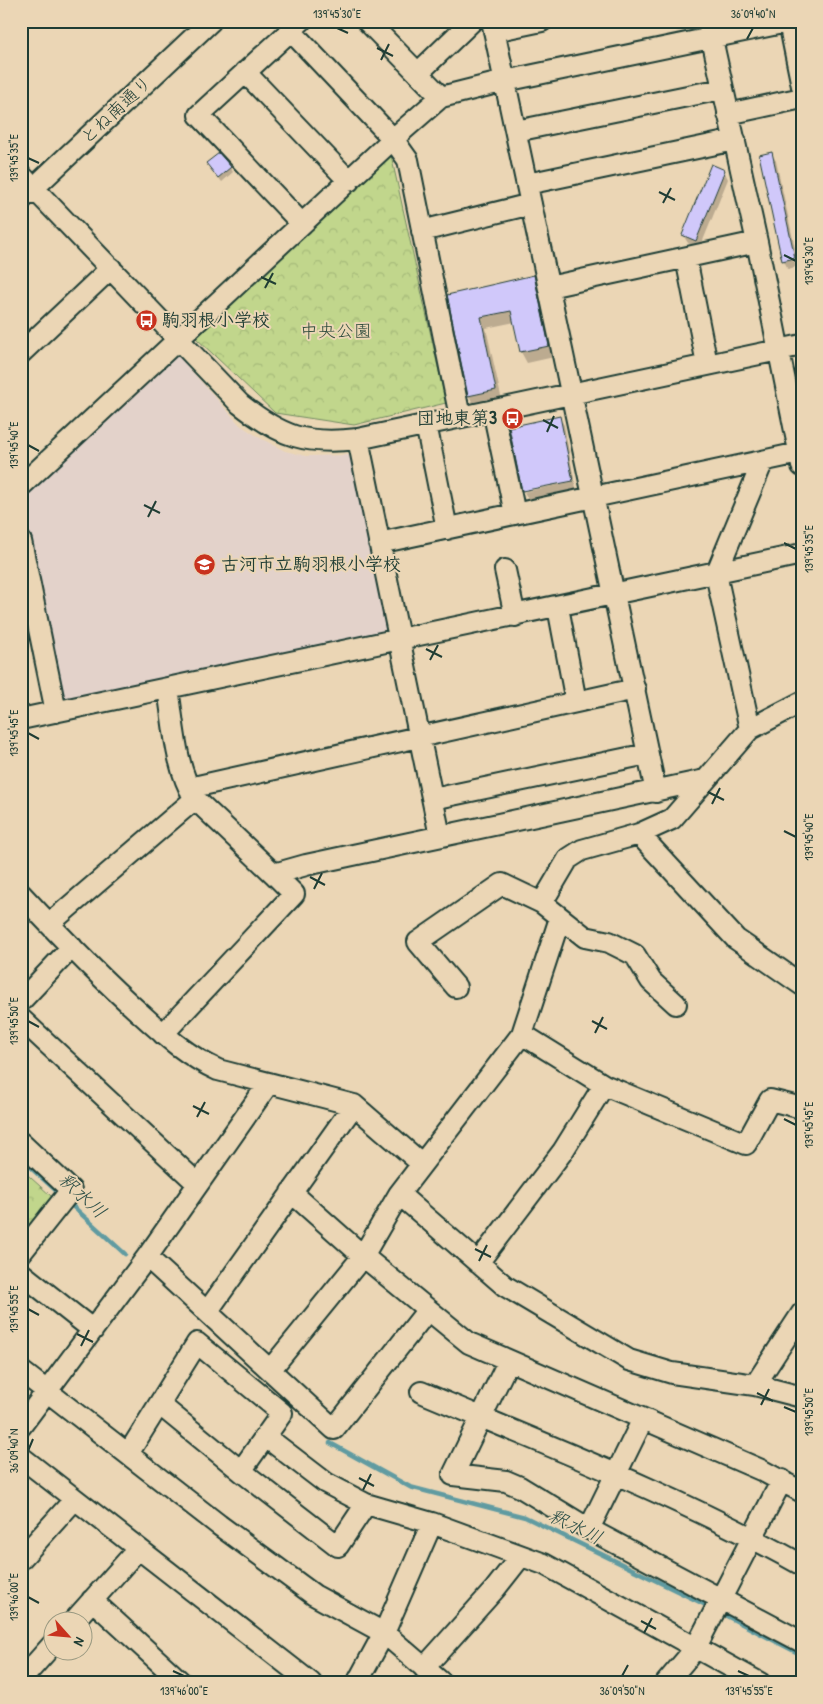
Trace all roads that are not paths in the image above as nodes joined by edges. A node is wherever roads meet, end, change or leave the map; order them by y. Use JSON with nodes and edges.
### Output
{"nodes":[{"id":1,"x":211,"y":21,"type":"edge"},
{"id":2,"x":367,"y":21,"type":"edge"},
{"id":3,"x":542,"y":21,"type":"edge"},
{"id":4,"x":790,"y":22,"type":"edge"},
{"id":5,"x":463,"y":24,"type":"edge"},
{"id":6,"x":296,"y":26,"type":"edge"},
{"id":7,"x":493,"y":26,"type":"edge"},
{"id":8,"x":710,"y":29,"type":"edge"},
{"id":9,"x":245,"y":72,"type":"junction"},
{"id":10,"x":418,"y":73,"type":"junction"},
{"id":11,"x":505,"y":81,"type":"junction"},
{"id":12,"x":802,"y":86,"type":"edge"},
{"id":13,"x":722,"y":89,"type":"junction"},
{"id":14,"x":441,"y":97,"type":"junction"},
{"id":15,"x":802,"y":98,"type":"edge"},
{"id":16,"x":728,"y":114,"type":"junction"},
{"id":17,"x":516,"y":131,"type":"junction"},
{"id":18,"x":393,"y":138,"type":"junction"},
{"id":19,"x":735,"y":140,"type":"junction"},
{"id":20,"x":349,"y":181,"type":"junction"},
{"id":21,"x":527,"y":184,"type":"junction"},
{"id":22,"x":25,"y":188,"type":"edge"},
{"id":23,"x":531,"y":204,"type":"junction"},
{"id":24,"x":302,"y":224,"type":"junction"},
{"id":25,"x":422,"y":231,"type":"junction"},
{"id":26,"x":757,"y":242,"type":"junction"},
{"id":27,"x":686,"y":258,"type":"junction"},
{"id":28,"x":111,"y":268,"type":"junction"},
{"id":29,"x":549,"y":287,"type":"junction"},
{"id":30,"x":179,"y":339,"type":"junction"},
{"id":31,"x":802,"y":345,"type":"edge"},
{"id":32,"x":779,"y":349,"type":"junction"},
{"id":33,"x":21,"y":353,"type":"edge"},
{"id":34,"x":707,"y":364,"type":"junction"},
{"id":35,"x":572,"y":393,"type":"junction"},
{"id":36,"x":493,"y":410,"type":"junction"},
{"id":37,"x":460,"y":417,"type":"junction"},
{"id":38,"x":426,"y":424,"type":"junction"},
{"id":39,"x":358,"y":440,"type":"junction"},
{"id":40,"x":800,"y":460,"type":"edge"},
{"id":41,"x":763,"y":461,"type":"junction"},
{"id":42,"x":21,"y":486,"type":"edge"},
{"id":43,"x":592,"y":498,"type":"junction"},
{"id":44,"x":515,"y":514,"type":"junction"},
{"id":45,"x":447,"y":528,"type":"junction"},
{"id":46,"x":21,"y":541,"type":"edge"},
{"id":47,"x":379,"y":543,"type":"junction"},
{"id":48,"x":802,"y":554,"type":"edge"},
{"id":49,"x":505,"y":570,"type":"dead end"},
{"id":50,"x":716,"y":574,"type":"junction"},
{"id":51,"x":614,"y":594,"type":"junction"},
{"id":52,"x":558,"y":606,"type":"junction"},
{"id":53,"x":515,"y":616,"type":"junction"},
{"id":54,"x":398,"y":638,"type":"junction"},
{"id":55,"x":168,"y":689,"type":"junction"},
{"id":56,"x":635,"y":689,"type":"junction"},
{"id":57,"x":576,"y":702,"type":"junction"},
{"id":58,"x":802,"y":702,"type":"edge"},
{"id":59,"x":56,"y":712,"type":"junction"},
{"id":60,"x":21,"y":719,"type":"edge"},
{"id":61,"x":750,"y":729,"type":"junction"},
{"id":62,"x":418,"y":736,"type":"junction"},
{"id":63,"x":648,"y":754,"type":"junction"},
{"id":64,"x":705,"y":780,"type":"junction"},
{"id":65,"x":656,"y":792,"type":"junction"},
{"id":66,"x":192,"y":793,"type":"junction"},
{"id":67,"x":433,"y":799,"type":"junction"},
{"id":68,"x":639,"y":834,"type":"junction"},
{"id":69,"x":440,"y":836,"type":"junction"},
{"id":70,"x":274,"y":874,"type":"junction"},
{"id":71,"x":21,"y":894,"type":"edge"},
{"id":72,"x":542,"y":903,"type":"junction"},
{"id":73,"x":560,"y":918,"type":"junction"},
{"id":74,"x":49,"y":924,"type":"junction"},
{"id":75,"x":72,"y":947,"type":"junction"},
{"id":76,"x":802,"y":985,"type":"edge"},
{"id":77,"x":456,"y":987,"type":"dead end"},
{"id":78,"x":21,"y":1001,"type":"edge"},
{"id":79,"x":676,"y":1004,"type":"dead end"},
{"id":80,"x":21,"y":1019,"type":"edge"},
{"id":81,"x":163,"y":1034,"type":"junction"},
{"id":82,"x":522,"y":1034,"type":"junction"},
{"id":83,"x":269,"y":1083,"type":"junction"},
{"id":84,"x":604,"y":1085,"type":"junction"},
{"id":85,"x":354,"y":1105,"type":"junction"},
{"id":86,"x":802,"y":1108,"type":"edge"},
{"id":87,"x":21,"y":1143,"type":"edge"},
{"id":88,"x":422,"y":1164,"type":"junction"},
{"id":89,"x":198,"y":1184,"type":"junction"},
{"id":90,"x":291,"y":1192,"type":"junction"},
{"id":91,"x":399,"y":1194,"type":"junction"},
{"id":92,"x":21,"y":1253,"type":"edge"},
{"id":93,"x":147,"y":1256,"type":"junction"},
{"id":94,"x":362,"y":1256,"type":"junction"},
{"id":95,"x":478,"y":1263,"type":"junction"},
{"id":96,"x":21,"y":1273,"type":"edge"},
{"id":97,"x":427,"y":1311,"type":"junction"},
{"id":98,"x":207,"y":1312,"type":"junction"},
{"id":99,"x":802,"y":1313,"type":"edge"},
{"id":100,"x":93,"y":1330,"type":"junction"},
{"id":101,"x":508,"y":1362,"type":"junction"},
{"id":102,"x":271,"y":1369,"type":"junction"},
{"id":103,"x":21,"y":1371,"type":"edge"},
{"id":104,"x":755,"y":1386,"type":"junction"},
{"id":105,"x":48,"y":1391,"type":"junction"},
{"id":106,"x":421,"y":1392,"type":"dead end"},
{"id":107,"x":802,"y":1397,"type":"edge"},
{"id":108,"x":159,"y":1404,"type":"junction"},
{"id":109,"x":482,"y":1418,"type":"junction"},
{"id":110,"x":643,"y":1419,"type":"junction"},
{"id":111,"x":21,"y":1426,"type":"edge"},
{"id":112,"x":266,"y":1437,"type":"junction"},
{"id":113,"x":128,"y":1454,"type":"junction"},
{"id":114,"x":21,"y":1457,"type":"edge"},
{"id":115,"x":241,"y":1470,"type":"junction"},
{"id":116,"x":616,"y":1475,"type":"junction"},
{"id":117,"x":782,"y":1480,"type":"junction"},
{"id":118,"x":802,"y":1492,"type":"edge"},
{"id":119,"x":74,"y":1499,"type":"junction"},
{"id":120,"x":366,"y":1504,"type":"junction"},
{"id":121,"x":432,"y":1524,"type":"junction"},
{"id":122,"x":588,"y":1529,"type":"junction"},
{"id":123,"x":752,"y":1537,"type":"junction"},
{"id":124,"x":138,"y":1549,"type":"junction"},
{"id":125,"x":521,"y":1556,"type":"junction"},
{"id":126,"x":21,"y":1559,"type":"edge"},
{"id":127,"x":802,"y":1565,"type":"edge"},
{"id":128,"x":720,"y":1599,"type":"junction"},
{"id":129,"x":92,"y":1600,"type":"junction"},
{"id":130,"x":82,"y":1612,"type":"edge"},
{"id":131,"x":384,"y":1633,"type":"junction"},
{"id":132,"x":802,"y":1642,"type":"edge"},
{"id":133,"x":695,"y":1649,"type":"junction"},
{"id":134,"x":42,"y":1656,"type":"edge"},
{"id":135,"x":424,"y":1668,"type":"junction"},
{"id":136,"x":21,"y":1680,"type":"edge"},
{"id":137,"x":182,"y":1683,"type":"edge"},
{"id":138,"x":311,"y":1683,"type":"edge"},
{"id":139,"x":356,"y":1683,"type":"edge"},
{"id":140,"x":442,"y":1683,"type":"edge"},
{"id":141,"x":666,"y":1683,"type":"edge"},
{"id":142,"x":760,"y":1683,"type":"edge"}],
"edges":[{"from":1,"to":22,"type":"street","name":"とね南通り"},
{"from":2,"to":10,"type":"street"},
{"from":3,"to":7,"type":"street"},
{"from":4,"to":8,"type":"street"},
{"from":4,"to":12,"type":"street"},
{"from":5,"to":10,"type":"street"},
{"from":6,"to":9,"type":"street"},
{"from":6,"to":18,"type":"street"},
{"from":7,"to":11,"type":"street"},
{"from":8,"to":11,"type":"street"},
{"from":8,"to":13,"type":"street"},
{"from":9,"to":20,"type":"street"},
{"from":9,"to":24,"type":"street"},
{"from":10,"to":14,"type":"street"},
{"from":11,"to":14,"type":"street"},
{"from":11,"to":17,"type":"street"},
{"from":13,"to":16,"type":"street"},
{"from":13,"to":17,"type":"street"},
{"from":14,"to":18,"type":"street"},
{"from":15,"to":16,"type":"street"},
{"from":16,"to":19,"type":"street"},
{"from":17,"to":21,"type":"street"},
{"from":18,"to":20,"type":"street"},
{"from":18,"to":25,"type":"street"},
{"from":19,"to":21,"type":"street"},
{"from":19,"to":26,"type":"street"},
{"from":20,"to":24,"type":"street"},
{"from":21,"to":23,"type":"street"},
{"from":22,"to":28,"type":"street"},
{"from":23,"to":25,"type":"street"},
{"from":23,"to":29,"type":"street"},
{"from":24,"to":30,"type":"street"},
{"from":25,"to":37,"type":"street"},
{"from":26,"to":27,"type":"street"},
{"from":26,"to":32,"type":"street"},
{"from":27,"to":29,"type":"street"},
{"from":27,"to":34,"type":"street"},
{"from":28,"to":30,"type":"street"},
{"from":28,"to":33,"type":"street"},
{"from":29,"to":35,"type":"street"},
{"from":30,"to":39,"type":"street"},
{"from":30,"to":42,"type":"street"},
{"from":31,"to":32,"type":"street"},
{"from":32,"to":34,"type":"street"},
{"from":32,"to":40,"type":"street"},
{"from":34,"to":35,"type":"street"},
{"from":35,"to":36,"type":"street"},
{"from":35,"to":43,"type":"street"},
{"from":36,"to":37,"type":"street"},
{"from":36,"to":44,"type":"street"},
{"from":37,"to":38,"type":"street"},
{"from":38,"to":39,"type":"street"},
{"from":38,"to":45,"type":"street"},
{"from":39,"to":47,"type":"street"},
{"from":40,"to":41,"type":"street"},
{"from":41,"to":43,"type":"street"},
{"from":41,"to":50,"type":"street"},
{"from":43,"to":44,"type":"street"},
{"from":43,"to":51,"type":"street"},
{"from":44,"to":45,"type":"street"},
{"from":45,"to":47,"type":"street"},
{"from":46,"to":59,"type":"street"},
{"from":47,"to":54,"type":"street"},
{"from":48,"to":50,"type":"street"},
{"from":49,"to":53,"type":"street"},
{"from":50,"to":51,"type":"street"},
{"from":50,"to":61,"type":"street"},
{"from":51,"to":52,"type":"street"},
{"from":51,"to":56,"type":"street"},
{"from":52,"to":53,"type":"street"},
{"from":52,"to":57,"type":"street"},
{"from":53,"to":54,"type":"street"},
{"from":54,"to":55,"type":"street"},
{"from":54,"to":62,"type":"street"},
{"from":55,"to":59,"type":"street"},
{"from":55,"to":66,"type":"street"},
{"from":56,"to":57,"type":"street"},
{"from":56,"to":63,"type":"street"},
{"from":57,"to":62,"type":"street"},
{"from":58,"to":61,"type":"street"},
{"from":59,"to":60,"type":"street"},
{"from":61,"to":64,"type":"street"},
{"from":62,"to":66,"type":"street"},
{"from":62,"to":67,"type":"street"},
{"from":63,"to":65,"type":"street"},
{"from":63,"to":67,"type":"street"},
{"from":64,"to":65,"type":"street"},
{"from":64,"to":68,"type":"street"},
{"from":65,"to":69,"type":"street"},
{"from":66,"to":70,"type":"street"},
{"from":66,"to":74,"type":"street"},
{"from":67,"to":69,"type":"street"},
{"from":68,"to":72,"type":"street"},
{"from":68,"to":76,"type":"street"},
{"from":69,"to":70,"type":"street"},
{"from":70,"to":81,"type":"street"},
{"from":71,"to":74,"type":"street"},
{"from":72,"to":73,"type":"street"},
{"from":72,"to":77,"type":"street"},
{"from":73,"to":79,"type":"street"},
{"from":73,"to":82,"type":"street"},
{"from":74,"to":75,"type":"street"},
{"from":75,"to":78,"type":"street"},
{"from":75,"to":81,"type":"street"},
{"from":80,"to":89,"type":"street"},
{"from":81,"to":83,"type":"street"},
{"from":82,"to":84,"type":"street"},
{"from":82,"to":88,"type":"street"},
{"from":83,"to":85,"type":"street"},
{"from":83,"to":89,"type":"street"},
{"from":84,"to":86,"type":"street"},
{"from":84,"to":95,"type":"street"},
{"from":85,"to":88,"type":"street"},
{"from":85,"to":90,"type":"street"},
{"from":87,"to":92,"type":"street"},
{"from":88,"to":91,"type":"street"},
{"from":89,"to":93,"type":"street"},
{"from":90,"to":94,"type":"street"},
{"from":90,"to":98,"type":"street"},
{"from":91,"to":94,"type":"street"},
{"from":91,"to":95,"type":"street"},
{"from":93,"to":98,"type":"street"},
{"from":93,"to":100,"type":"street"},
{"from":94,"to":97,"type":"street"},
{"from":94,"to":102,"type":"street"},
{"from":95,"to":104,"type":"street"},
{"from":96,"to":100,"type":"street"},
{"from":97,"to":101,"type":"street"},
{"from":97,"to":102,"type":"street"},
{"from":98,"to":102,"type":"street"},
{"from":99,"to":104,"type":"street"},
{"from":100,"to":105,"type":"street"},
{"from":101,"to":109,"type":"street"},
{"from":101,"to":110,"type":"street"},
{"from":103,"to":105,"type":"street"},
{"from":104,"to":107,"type":"street"},
{"from":105,"to":111,"type":"street"},
{"from":105,"to":113,"type":"street"},
{"from":106,"to":109,"type":"street"},
{"from":108,"to":112,"type":"street"},
{"from":108,"to":113,"type":"street"},
{"from":108,"to":115,"type":"street"},
{"from":109,"to":116,"type":"street"},
{"from":109,"to":122,"type":"street"},
{"from":110,"to":116,"type":"street"},
{"from":110,"to":117,"type":"street"},
{"from":112,"to":115,"type":"street"},
{"from":112,"to":120,"type":"street"},
{"from":113,"to":131,"type":"street"},
{"from":114,"to":119,"type":"street"},
{"from":115,"to":120,"type":"street"},
{"from":116,"to":122,"type":"street"},
{"from":116,"to":123,"type":"street"},
{"from":117,"to":118,"type":"street"},
{"from":117,"to":123,"type":"street"},
{"from":119,"to":124,"type":"street"},
{"from":119,"to":126,"type":"street"},
{"from":120,"to":121,"type":"street"},
{"from":121,"to":125,"type":"street"},
{"from":121,"to":131,"type":"street"},
{"from":122,"to":128,"type":"street"},
{"from":123,"to":127,"type":"street"},
{"from":123,"to":128,"type":"street"},
{"from":124,"to":129,"type":"street"},
{"from":124,"to":138,"type":"street"},
{"from":125,"to":133,"type":"street"},
{"from":125,"to":135,"type":"street"},
{"from":128,"to":132,"type":"street"},
{"from":128,"to":133,"type":"street"},
{"from":129,"to":130,"type":"street"},
{"from":129,"to":137,"type":"street"},
{"from":131,"to":135,"type":"street"},
{"from":131,"to":139,"type":"street"},
{"from":133,"to":141,"type":"street"},
{"from":133,"to":142,"type":"street"},
{"from":134,"to":136,"type":"street"},
{"from":135,"to":140,"type":"street"}]}
